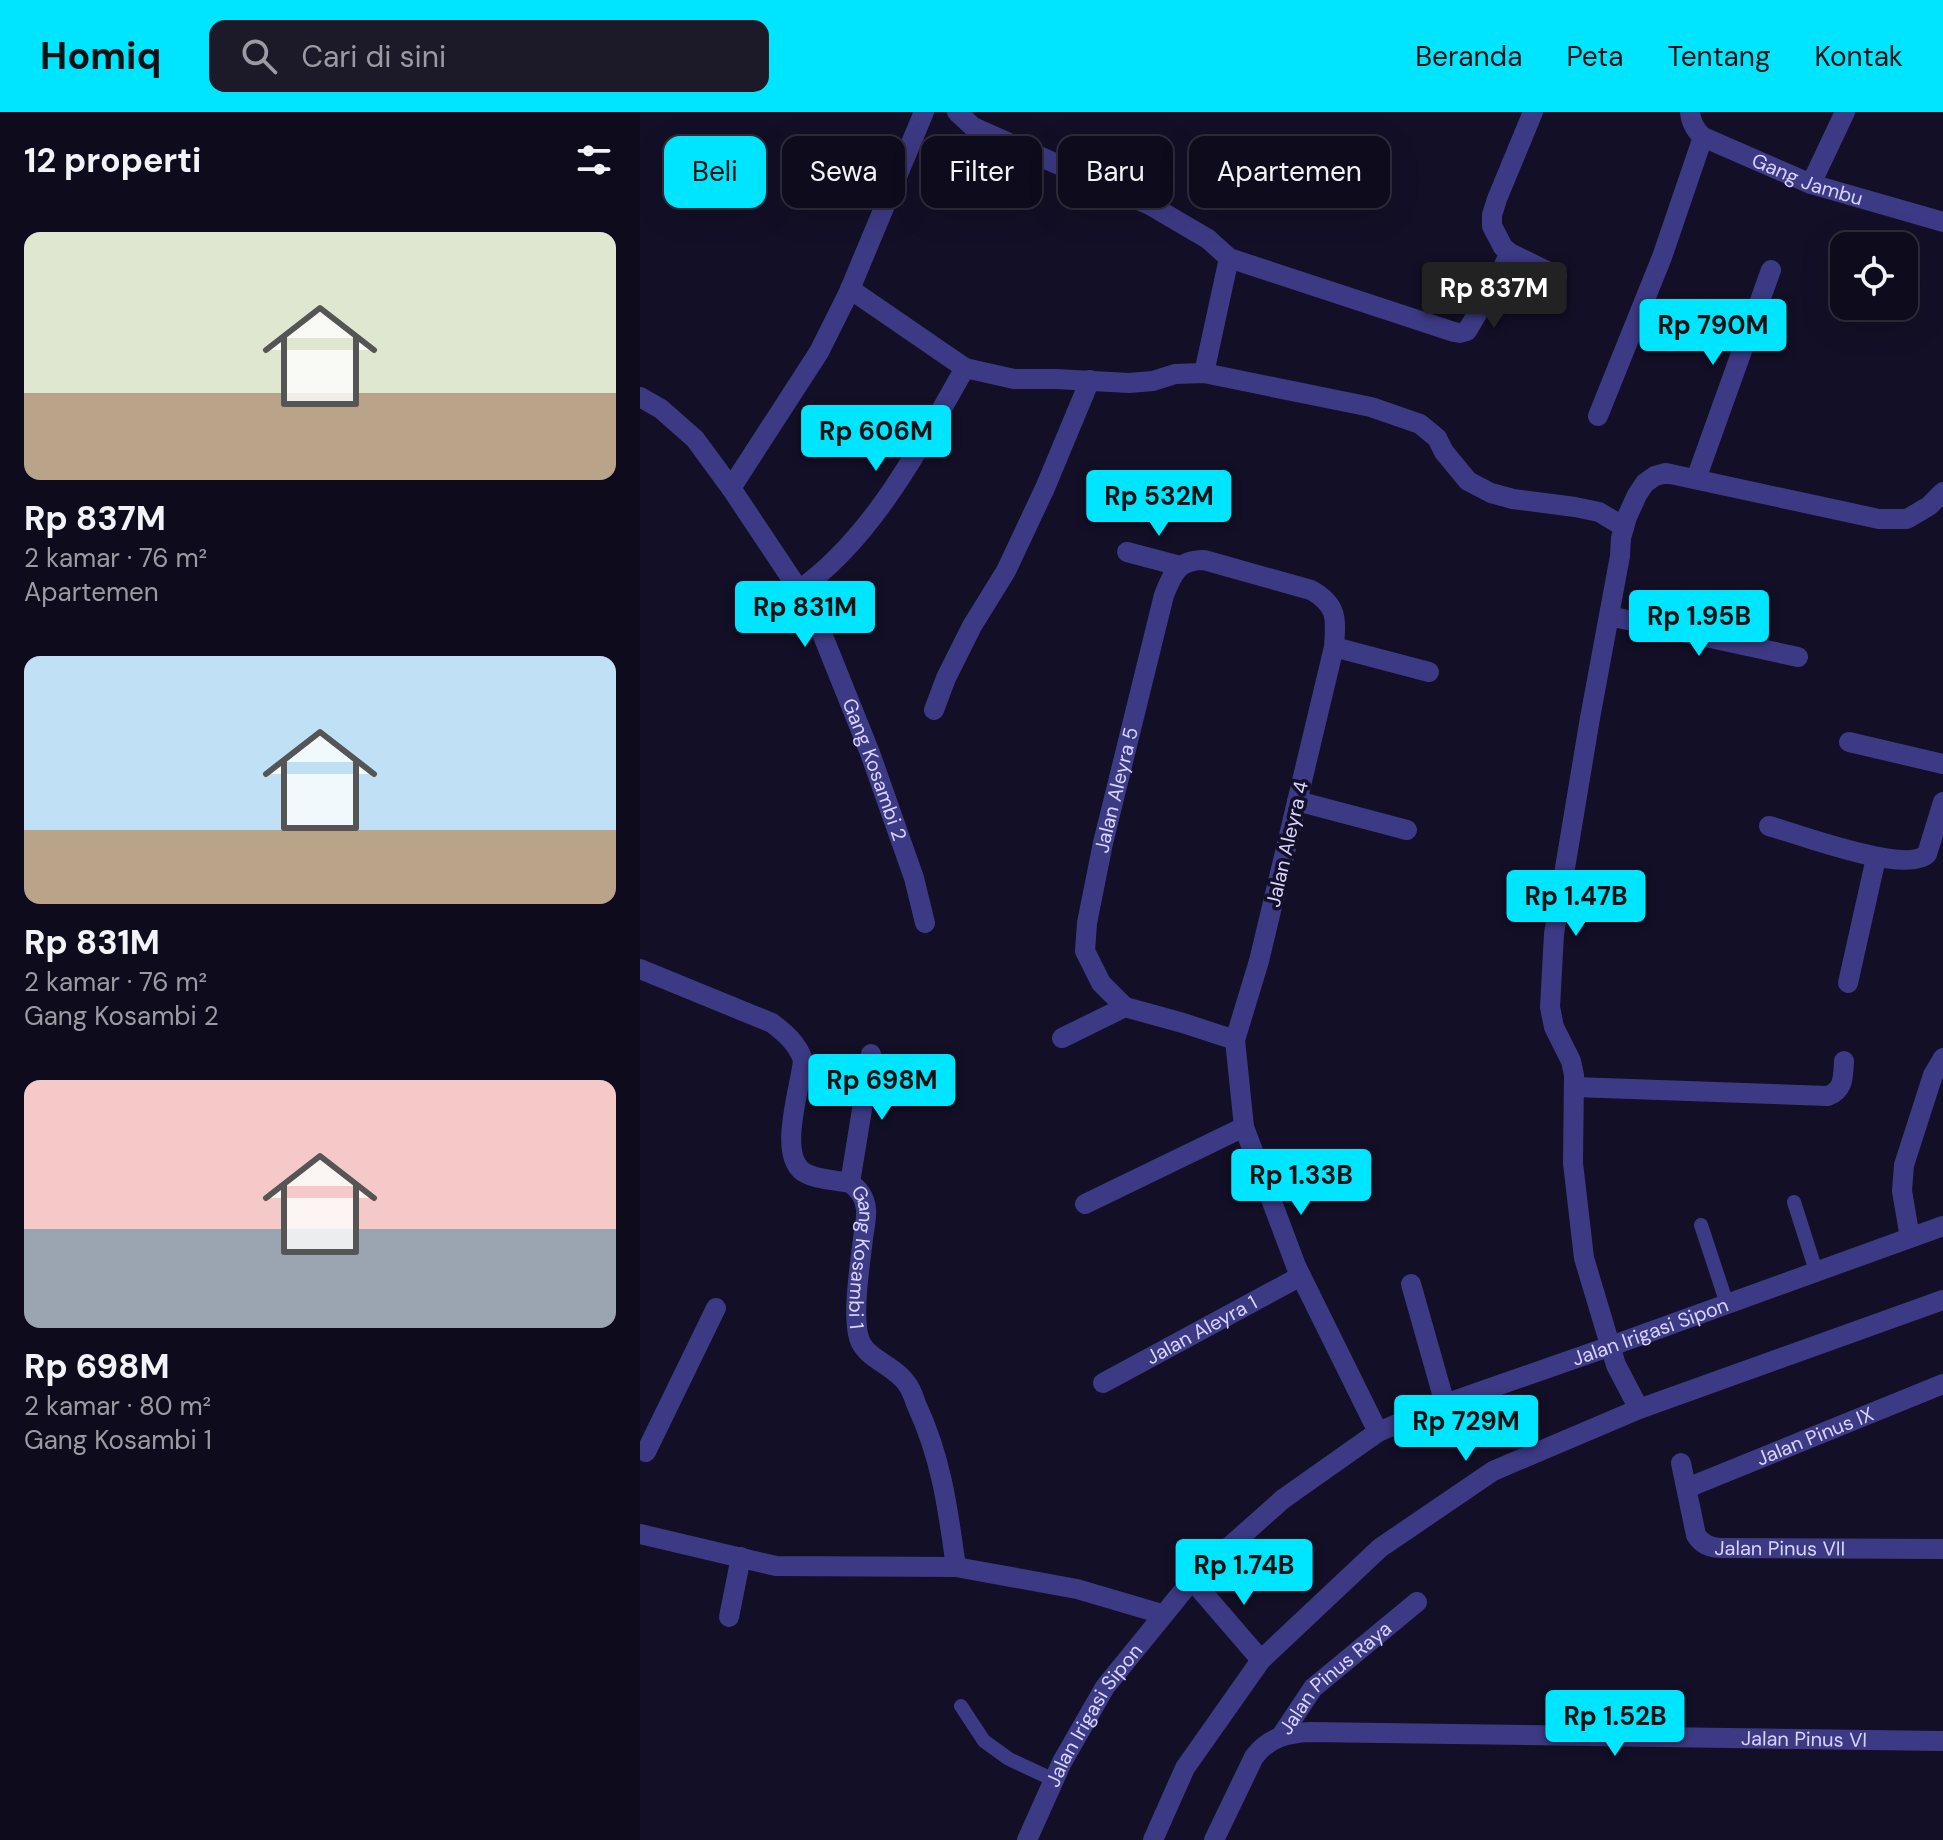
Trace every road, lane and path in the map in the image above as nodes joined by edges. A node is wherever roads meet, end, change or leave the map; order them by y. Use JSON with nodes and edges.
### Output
{"nodes":[{"id":1,"x":924,"y":112,"type":"edge"},
{"id":2,"x":957,"y":112,"type":"edge"},
{"id":3,"x":1533,"y":112,"type":"edge"},
{"id":4,"x":1690,"y":112,"type":"edge"},
{"id":5,"x":1845,"y":112,"type":"edge"},
{"id":6,"x":1703,"y":137,"type":"junction"},
{"id":7,"x":1811,"y":184,"type":"junction"},
{"id":8,"x":1943,"y":222,"type":"edge"},
{"id":9,"x":1510,"y":253,"type":"junction"},
{"id":10,"x":1229,"y":258,"type":"junction"},
{"id":11,"x":1771,"y":270,"type":"dead end"},
{"id":12,"x":1557,"y":276,"type":"dead end"},
{"id":13,"x":850,"y":289,"type":"junction"},
{"id":14,"x":965,"y":368,"type":"junction"},
{"id":15,"x":1204,"y":373,"type":"junction"},
{"id":16,"x":1090,"y":380,"type":"junction"},
{"id":17,"x":640,"y":397,"type":"edge"},
{"id":18,"x":1598,"y":416,"type":"dead end"},
{"id":19,"x":1696,"y":479,"type":"junction"},
{"id":20,"x":731,"y":488,"type":"junction"},
{"id":21,"x":1943,"y":492,"type":"edge"},
{"id":22,"x":1624,"y":527,"type":"junction"},
{"id":23,"x":1127,"y":552,"type":"dead end"},
{"id":24,"x":1180,"y":566,"type":"junction"},
{"id":25,"x":799,"y":590,"type":"junction"},
{"id":26,"x":1609,"y":616,"type":"junction"},
{"id":27,"x":1334,"y":647,"type":"junction"},
{"id":28,"x":1798,"y":657,"type":"dead end"},
{"id":29,"x":1429,"y":672,"type":"dead end"},
{"id":30,"x":934,"y":710,"type":"dead end"},
{"id":31,"x":1849,"y":742,"type":"dead end"},
{"id":32,"x":1943,"y":764,"type":"edge"},
{"id":33,"x":1297,"y":801,"type":"junction"},
{"id":34,"x":1943,"y":802,"type":"edge"},
{"id":35,"x":1769,"y":826,"type":"dead end"},
{"id":36,"x":1407,"y":830,"type":"dead end"},
{"id":37,"x":1876,"y":858,"type":"junction"},
{"id":38,"x":925,"y":923,"type":"dead end"},
{"id":39,"x":640,"y":969,"type":"edge"},
{"id":40,"x":1848,"y":983,"type":"dead end"},
{"id":41,"x":1125,"y":1007,"type":"junction"},
{"id":42,"x":1062,"y":1038,"type":"dead end"},
{"id":43,"x":1235,"y":1040,"type":"junction"},
{"id":44,"x":871,"y":1054,"type":"dead end"},
{"id":45,"x":1943,"y":1058,"type":"edge"},
{"id":46,"x":1844,"y":1061,"type":"dead end"},
{"id":47,"x":1574,"y":1087,"type":"junction"},
{"id":48,"x":1244,"y":1127,"type":"junction"},
{"id":49,"x":850,"y":1183,"type":"junction"},
{"id":50,"x":1794,"y":1202,"type":"dead end"},
{"id":51,"x":1085,"y":1204,"type":"dead end"},
{"id":52,"x":1701,"y":1225,"type":"dead end"},
{"id":53,"x":1943,"y":1226,"type":"edge"},
{"id":54,"x":1910,"y":1238,"type":"junction"},
{"id":55,"x":1816,"y":1271,"type":"junction"},
{"id":56,"x":1301,"y":1276,"type":"junction"},
{"id":57,"x":1411,"y":1284,"type":"dead end"},
{"id":58,"x":1943,"y":1300,"type":"edge"},
{"id":59,"x":1727,"y":1304,"type":"junction"},
{"id":60,"x":716,"y":1308,"type":"dead end"},
{"id":61,"x":1617,"y":1365,"type":"junction"},
{"id":62,"x":1103,"y":1383,"type":"dead end"},
{"id":63,"x":1943,"y":1384,"type":"edge"},
{"id":64,"x":1445,"y":1404,"type":"junction"},
{"id":65,"x":1639,"y":1409,"type":"junction"},
{"id":66,"x":1378,"y":1432,"type":"junction"},
{"id":67,"x":642,"y":1456,"type":"edge"},
{"id":68,"x":1681,"y":1463,"type":"dead end"},
{"id":69,"x":1687,"y":1488,"type":"junction"},
{"id":70,"x":640,"y":1534,"type":"edge"},
{"id":71,"x":1943,"y":1549,"type":"edge"},
{"id":72,"x":741,"y":1557,"type":"junction"},
{"id":73,"x":956,"y":1567,"type":"junction"},
{"id":74,"x":1198,"y":1588,"type":"junction"},
{"id":75,"x":1417,"y":1602,"type":"dead end"},
{"id":76,"x":1162,"y":1614,"type":"junction"},
{"id":77,"x":729,"y":1617,"type":"dead end"},
{"id":78,"x":1255,"y":1654,"type":"junction"},
{"id":79,"x":961,"y":1706,"type":"dead end"},
{"id":80,"x":1281,"y":1736,"type":"junction"},
{"id":81,"x":1943,"y":1741,"type":"edge"},
{"id":82,"x":1054,"y":1780,"type":"junction"},
{"id":83,"x":1027,"y":1840,"type":"edge"},
{"id":84,"x":1153,"y":1840,"type":"edge"},
{"id":85,"x":1214,"y":1840,"type":"edge"}],
"edges":[{"from":1,"to":13,"type":"street"},
{"from":2,"to":10,"type":"street"},
{"from":3,"to":9,"type":"street"},
{"from":4,"to":6,"type":"street"},
{"from":5,"to":7,"type":"street"},
{"from":6,"to":7,"type":"street","name":"Gang Jambu"},
{"from":6,"to":18,"type":"street"},
{"from":7,"to":8,"type":"street","name":"Gang Jambu"},
{"from":9,"to":10,"type":"street"},
{"from":9,"to":12,"type":"street"},
{"from":10,"to":15,"type":"street"},
{"from":11,"to":19,"type":"street"},
{"from":13,"to":14,"type":"street"},
{"from":13,"to":20,"type":"street"},
{"from":14,"to":16,"type":"street"},
{"from":14,"to":25,"type":"street"},
{"from":15,"to":16,"type":"street"},
{"from":15,"to":22,"type":"street"},
{"from":16,"to":30,"type":"street"},
{"from":17,"to":20,"type":"street","name":"Gang Kosambi 2"},
{"from":19,"to":21,"type":"street"},
{"from":19,"to":22,"type":"street"},
{"from":20,"to":25,"type":"street","name":"Gang Kosambi 2"},
{"from":22,"to":26,"type":"street"},
{"from":23,"to":24,"type":"street","name":"Jalan Aleyra 4"},
{"from":24,"to":27,"type":"street","name":"Jalan Aleyra 4"},
{"from":24,"to":41,"type":"street","name":"Jalan Aleyra 5"},
{"from":25,"to":38,"type":"street","name":"Gang Kosambi 2"},
{"from":26,"to":28,"type":"street"},
{"from":26,"to":47,"type":"street"},
{"from":27,"to":29,"type":"street"},
{"from":27,"to":33,"type":"street","name":"Jalan Aleyra 4"},
{"from":31,"to":32,"type":"street"},
{"from":33,"to":36,"type":"street"},
{"from":33,"to":43,"type":"street","name":"Jalan Aleyra 4"},
{"from":34,"to":37,"type":"street"},
{"from":35,"to":37,"type":"street"},
{"from":37,"to":40,"type":"street"},
{"from":39,"to":49,"type":"street","name":"Gang Kosambi 1"},
{"from":41,"to":42,"type":"street"},
{"from":41,"to":43,"type":"street"},
{"from":43,"to":48,"type":"street"},
{"from":44,"to":49,"type":"street"},
{"from":45,"to":54,"type":"street"},
{"from":46,"to":47,"type":"street"},
{"from":47,"to":61,"type":"street"},
{"from":48,"to":51,"type":"street"},
{"from":48,"to":56,"type":"street"},
{"from":49,"to":73,"type":"street","name":"Gang Kosambi 1"},
{"from":50,"to":55,"type":"lane"},
{"from":52,"to":59,"type":"lane"},
{"from":53,"to":54,"type":"street","name":"Jalan Irigasi Sipon"},
{"from":54,"to":55,"type":"street","name":"Jalan Irigasi Sipon"},
{"from":55,"to":59,"type":"street","name":"Jalan Irigasi Sipon"},
{"from":56,"to":62,"type":"street","name":"Jalan Aleyra 1"},
{"from":56,"to":66,"type":"street"},
{"from":57,"to":64,"type":"street"},
{"from":58,"to":65,"type":"street"},
{"from":59,"to":61,"type":"street","name":"Jalan Irigasi Sipon"},
{"from":60,"to":67,"type":"street"},
{"from":61,"to":64,"type":"street","name":"Jalan Irigasi Sipon"},
{"from":61,"to":65,"type":"street"},
{"from":63,"to":69,"type":"street","name":"Jalan Pinus IX"},
{"from":64,"to":66,"type":"street","name":"Jalan Irigasi Sipon"},
{"from":65,"to":78,"type":"street"},
{"from":66,"to":74,"type":"street","name":"Jalan Irigasi Sipon"},
{"from":68,"to":69,"type":"street","name":"Jalan Pinus VII"},
{"from":69,"to":71,"type":"street","name":"Jalan Pinus VII"},
{"from":70,"to":72,"type":"street"},
{"from":72,"to":73,"type":"street"},
{"from":72,"to":77,"type":"street"},
{"from":73,"to":76,"type":"street"},
{"from":74,"to":76,"type":"street","name":"Jalan Irigasi Sipon"},
{"from":74,"to":78,"type":"street"},
{"from":75,"to":80,"type":"street","name":"Jalan Pinus Raya"},
{"from":76,"to":82,"type":"street","name":"Jalan Irigasi Sipon"},
{"from":78,"to":84,"type":"street"},
{"from":79,"to":82,"type":"lane"},
{"from":80,"to":81,"type":"street","name":"Jalan Pinus VI"},
{"from":80,"to":85,"type":"street","name":"Jalan Pinus Raya"},
{"from":82,"to":83,"type":"street","name":"Jalan Irigasi Sipon"}]}
